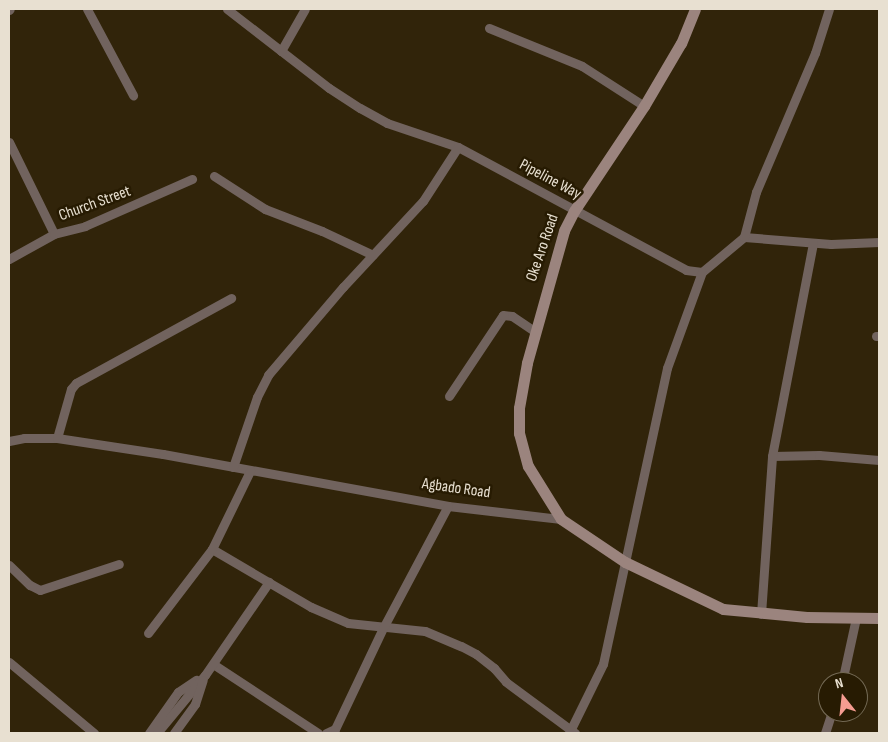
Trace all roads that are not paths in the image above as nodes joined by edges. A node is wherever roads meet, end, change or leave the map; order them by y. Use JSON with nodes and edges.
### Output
{"nodes":[{"id":1,"x":87,"y":9,"type":"edge"},
{"id":2,"x":227,"y":9,"type":"edge"},
{"id":3,"x":305,"y":9,"type":"edge"},
{"id":4,"x":695,"y":9,"type":"edge"},
{"id":5,"x":829,"y":9,"type":"edge"},
{"id":6,"x":489,"y":28,"type":"dead end"},
{"id":7,"x":281,"y":51,"type":"junction"},
{"id":8,"x":133,"y":95,"type":"dead end"},
{"id":9,"x":644,"y":106,"type":"junction"},
{"id":10,"x":9,"y":142,"type":"edge"},
{"id":11,"x":458,"y":147,"type":"junction"},
{"id":12,"x":214,"y":176,"type":"dead end"},
{"id":13,"x":192,"y":179,"type":"dead end"},
{"id":14,"x":574,"y":211,"type":"junction"},
{"id":15,"x":54,"y":234,"type":"junction"},
{"id":16,"x":744,"y":237,"type":"junction"},
{"id":17,"x":879,"y":242,"type":"edge"},
{"id":18,"x":812,"y":243,"type":"junction"},
{"id":19,"x":373,"y":255,"type":"junction"},
{"id":20,"x":9,"y":259,"type":"edge"},
{"id":21,"x":702,"y":272,"type":"junction"},
{"id":22,"x":231,"y":298,"type":"dead end"},
{"id":23,"x":536,"y":332,"type":"junction"},
{"id":24,"x":449,"y":396,"type":"dead end"},
{"id":25,"x":57,"y":438,"type":"junction"},
{"id":26,"x":9,"y":442,"type":"edge"},
{"id":27,"x":772,"y":456,"type":"junction"},
{"id":28,"x":879,"y":460,"type":"edge"},
{"id":29,"x":234,"y":467,"type":"junction"},
{"id":30,"x":250,"y":471,"type":"junction"},
{"id":31,"x":448,"y":506,"type":"junction"},
{"id":32,"x":561,"y":519,"type":"junction"},
{"id":33,"x":212,"y":549,"type":"junction"},
{"id":34,"x":625,"y":562,"type":"junction"},
{"id":35,"x":119,"y":564,"type":"dead end"},
{"id":36,"x":9,"y":565,"type":"edge"},
{"id":37,"x":269,"y":582,"type":"junction"},
{"id":38,"x":761,"y":614,"type":"junction"},
{"id":39,"x":856,"y":618,"type":"junction"},
{"id":40,"x":879,"y":618,"type":"edge"},
{"id":41,"x":383,"y":628,"type":"junction"},
{"id":42,"x":148,"y":633,"type":"dead end"},
{"id":43,"x":9,"y":662,"type":"edge"},
{"id":44,"x":213,"y":664,"type":"junction"},
{"id":45,"x":844,"y":672,"type":"edge"},
{"id":46,"x":205,"y":675,"type":"junction"},
{"id":47,"x":335,"y":728,"type":"junction"},
{"id":48,"x":571,"y":732,"type":"edge"},
{"id":49,"x":94,"y":733,"type":"edge"},
{"id":50,"x":154,"y":733,"type":"edge"},
{"id":51,"x":174,"y":733,"type":"edge"},
{"id":52,"x":318,"y":733,"type":"edge"},
{"id":53,"x":326,"y":733,"type":"edge"},
{"id":54,"x":344,"y":733,"type":"edge"}],
"edges":[{"from":1,"to":8,"type":"street"},
{"from":2,"to":7,"type":"street","name":"Pipeline Way"},
{"from":3,"to":7,"type":"street"},
{"from":4,"to":9,"type":"main road","name":"Oke Aro Road"},
{"from":5,"to":16,"type":"street"},
{"from":6,"to":9,"type":"street"},
{"from":7,"to":11,"type":"street","name":"Pipeline Way"},
{"from":9,"to":14,"type":"main road","name":"Oke Aro Road"},
{"from":10,"to":15,"type":"street"},
{"from":11,"to":14,"type":"street","name":"Pipeline Way"},
{"from":11,"to":19,"type":"street"},
{"from":12,"to":19,"type":"street"},
{"from":13,"to":15,"type":"street","name":"Church Street"},
{"from":14,"to":21,"type":"street","name":"Pipeline Way"},
{"from":14,"to":23,"type":"main road","name":"Oke Aro Road"},
{"from":15,"to":20,"type":"street","name":"Church Street"},
{"from":16,"to":18,"type":"street"},
{"from":16,"to":21,"type":"street"},
{"from":17,"to":18,"type":"street"},
{"from":18,"to":27,"type":"street"},
{"from":19,"to":29,"type":"street"},
{"from":21,"to":34,"type":"street"},
{"from":22,"to":25,"type":"street"},
{"from":23,"to":24,"type":"street"},
{"from":23,"to":32,"type":"main road","name":"Oke Aro Road"},
{"from":25,"to":26,"type":"street","name":"Agbado Road"},
{"from":25,"to":29,"type":"street","name":"Agbado Road"},
{"from":27,"to":28,"type":"street"},
{"from":27,"to":38,"type":"street"},
{"from":29,"to":30,"type":"street","name":"Agbado Road"},
{"from":30,"to":31,"type":"street","name":"Agbado Road"},
{"from":30,"to":33,"type":"street"},
{"from":31,"to":32,"type":"street","name":"Agbado Road"},
{"from":31,"to":41,"type":"street"},
{"from":32,"to":34,"type":"main road","name":"Agbado Road"},
{"from":33,"to":37,"type":"street"},
{"from":33,"to":42,"type":"street"},
{"from":34,"to":38,"type":"main road","name":"Agbado Road"},
{"from":34,"to":48,"type":"street"},
{"from":35,"to":36,"type":"street"},
{"from":37,"to":41,"type":"street"},
{"from":37,"to":44,"type":"street"},
{"from":38,"to":39,"type":"main road","name":"Agbado Road"},
{"from":39,"to":40,"type":"main road","name":"Agbado Road"},
{"from":39,"to":45,"type":"street"},
{"from":41,"to":47,"type":"street"},
{"from":41,"to":48,"type":"street"},
{"from":43,"to":49,"type":"street"},
{"from":44,"to":46,"type":"street"},
{"from":44,"to":52,"type":"street"},
{"from":46,"to":50,"type":"street"},
{"from":46,"to":51,"type":"street"},
{"from":47,"to":53,"type":"street"},
{"from":47,"to":54,"type":"street"}]}
